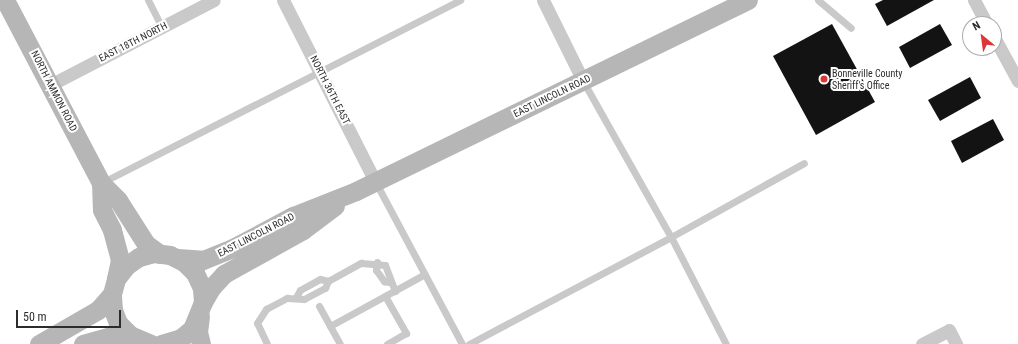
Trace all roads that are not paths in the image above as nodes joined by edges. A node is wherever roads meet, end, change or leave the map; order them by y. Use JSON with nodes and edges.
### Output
{"nodes":[{"id":1,"x":5,"y":0,"type":"edge"},
{"id":2,"x":148,"y":0,"type":"edge"},
{"id":3,"x":214,"y":0,"type":"edge"},
{"id":4,"x":283,"y":0,"type":"edge"},
{"id":5,"x":460,"y":0,"type":"edge"},
{"id":6,"x":543,"y":0,"type":"edge"},
{"id":7,"x":748,"y":0,"type":"edge"},
{"id":8,"x":818,"y":0,"type":"edge"},
{"id":9,"x":974,"y":0,"type":"edge"},
{"id":10,"x":0,"y":3,"type":"edge"},
{"id":11,"x":983,"y":16,"type":"edge"},
{"id":12,"x":162,"y":27,"type":"junction"},
{"id":13,"x":851,"y":28,"type":"dead end"},
{"id":14,"x":1002,"y":52,"type":"edge"},
{"id":15,"x":322,"y":73,"type":"junction"},
{"id":16,"x":583,"y":81,"type":"junction"},
{"id":17,"x":1018,"y":81,"type":"edge"},
{"id":18,"x":52,"y":84,"type":"junction"},
{"id":19,"x":804,"y":163,"type":"dead end"},
{"id":20,"x":375,"y":181,"type":"junction"},
{"id":21,"x":101,"y":183,"type":"junction"},
{"id":22,"x":356,"y":191,"type":"junction"},
{"id":23,"x":671,"y":237,"type":"junction"},
{"id":24,"x":168,"y":256,"type":"junction"},
{"id":25,"x":425,"y":274,"type":"junction"},
{"id":26,"x":114,"y":286,"type":"junction"},
{"id":27,"x":394,"y":291,"type":"junction"},
{"id":28,"x":385,"y":296,"type":"junction"},
{"id":29,"x":319,"y":306,"type":"dead end"},
{"id":30,"x":201,"y":309,"type":"junction"},
{"id":31,"x":330,"y":326,"type":"junction"},
{"id":32,"x":147,"y":342,"type":"edge"},
{"id":33,"x":39,"y":344,"type":"edge"},
{"id":34,"x":83,"y":344,"type":"edge"},
{"id":35,"x":201,"y":344,"type":"edge"},
{"id":36,"x":267,"y":344,"type":"edge"},
{"id":37,"x":340,"y":344,"type":"edge"},
{"id":38,"x":387,"y":344,"type":"edge"},
{"id":39,"x":462,"y":344,"type":"edge"},
{"id":40,"x":469,"y":344,"type":"edge"},
{"id":41,"x":726,"y":344,"type":"edge"},
{"id":42,"x":922,"y":344,"type":"edge"},
{"id":43,"x":956,"y":344,"type":"edge"}],
"edges":[{"from":1,"to":10,"type":"street"},
{"from":1,"to":18,"type":"main road","name":"NORTH AMMON ROAD"},
{"from":2,"to":12,"type":"lane"},
{"from":3,"to":12,"type":"street","name":"EAST 18TH NORTH"},
{"from":4,"to":15,"type":"street","name":"NORTH 36TH EAST"},
{"from":5,"to":15,"type":"lane"},
{"from":6,"to":16,"type":"street"},
{"from":7,"to":16,"type":"main road","name":"EAST LINCOLN ROAD"},
{"from":8,"to":13,"type":"lane"},
{"from":9,"to":11,"type":"street"},
{"from":12,"to":18,"type":"street","name":"EAST 18TH NORTH"},
{"from":14,"to":17,"type":"street"},
{"from":15,"to":20,"type":"street","name":"NORTH 36TH EAST"},
{"from":15,"to":21,"type":"lane"},
{"from":16,"to":20,"type":"main road","name":"EAST LINCOLN ROAD"},
{"from":16,"to":23,"type":"lane"},
{"from":18,"to":21,"type":"main road","name":"NORTH AMMON ROAD"},
{"from":19,"to":23,"type":"lane"},
{"from":20,"to":22,"type":"main road","name":"EAST LINCOLN ROAD"},
{"from":20,"to":25,"type":"lane"},
{"from":21,"to":24,"type":"main road","name":"NORTH AMMON ROAD"},
{"from":21,"to":26,"type":"main road","name":"NORTH AMMON ROAD"},
{"from":22,"to":24,"type":"main road","name":"EAST LINCOLN ROAD"},
{"from":22,"to":30,"type":"main road","name":"EAST LINCOLN ROAD"},
{"from":23,"to":40,"type":"lane"},
{"from":23,"to":41,"type":"lane"},
{"from":24,"to":26,"type":"main road"},
{"from":24,"to":30,"type":"main road"},
{"from":25,"to":27,"type":"lane"},
{"from":25,"to":39,"type":"lane"},
{"from":26,"to":32,"type":"main road"},
{"from":26,"to":33,"type":"main road"},
{"from":27,"to":28,"type":"lane"},
{"from":27,"to":36,"type":"lane"},
{"from":28,"to":31,"type":"lane"},
{"from":28,"to":38,"type":"lane"},
{"from":29,"to":31,"type":"lane"},
{"from":30,"to":32,"type":"main road"},
{"from":30,"to":35,"type":"main road"},
{"from":31,"to":37,"type":"lane"},
{"from":32,"to":34,"type":"main road"},
{"from":42,"to":43,"type":"street"}]}
